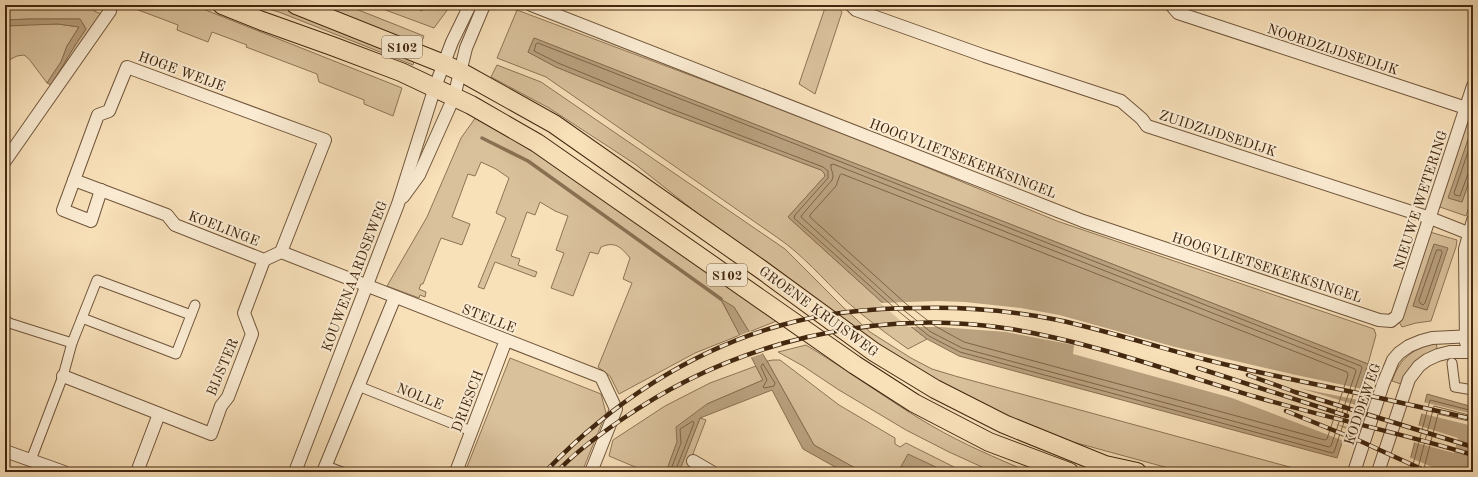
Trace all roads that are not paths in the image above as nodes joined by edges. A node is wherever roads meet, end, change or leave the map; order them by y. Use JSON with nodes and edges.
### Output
{"nodes":[{"id":1,"x":222,"y":5,"type":"edge"},
{"id":2,"x":296,"y":5,"type":"edge"},
{"id":3,"x":470,"y":5,"type":"edge"},
{"id":4,"x":484,"y":5,"type":"edge"},
{"id":5,"x":531,"y":5,"type":"edge"},
{"id":6,"x":851,"y":5,"type":"edge"},
{"id":7,"x":1172,"y":5,"type":"edge"},
{"id":8,"x":110,"y":11,"type":"dead end"},
{"id":9,"x":444,"y":64,"type":"junction"},
{"id":10,"x":461,"y":72,"type":"junction"},
{"id":11,"x":1473,"y":86,"type":"edge"},
{"id":12,"x":435,"y":87,"type":"junction"},
{"id":13,"x":454,"y":97,"type":"junction"},
{"id":14,"x":1466,"y":108,"type":"junction"},
{"id":15,"x":5,"y":161,"type":"edge"},
{"id":16,"x":74,"y":180,"type":"junction"},
{"id":17,"x":101,"y":190,"type":"junction"},
{"id":18,"x":398,"y":204,"type":"junction"},
{"id":19,"x":1430,"y":218,"type":"junction"},
{"id":20,"x":1473,"y":220,"type":"edge"},
{"id":21,"x":1471,"y":234,"type":"edge"},
{"id":22,"x":281,"y":252,"type":"junction"},
{"id":23,"x":264,"y":260,"type":"junction"},
{"id":24,"x":367,"y":286,"type":"junction"},
{"id":25,"x":394,"y":297,"type":"junction"},
{"id":26,"x":195,"y":305,"type":"dead end"},
{"id":27,"x":191,"y":315,"type":"junction"},
{"id":28,"x":82,"y":318,"type":"junction"},
{"id":29,"x":1391,"y":321,"type":"joint"},
{"id":30,"x":6,"y":324,"type":"edge"},
{"id":31,"x":1469,"y":336,"type":"edge"},
{"id":32,"x":506,"y":340,"type":"junction"},
{"id":33,"x":72,"y":343,"type":"junction"},
{"id":34,"x":1469,"y":352,"type":"edge"},
{"id":35,"x":1452,"y":363,"type":"dead end"},
{"id":36,"x":63,"y":376,"type":"junction"},
{"id":37,"x":358,"y":386,"type":"junction"},
{"id":38,"x":1473,"y":390,"type":"edge"},
{"id":39,"x":159,"y":414,"type":"junction"},
{"id":40,"x":471,"y":431,"type":"junction"},
{"id":41,"x":5,"y":451,"type":"edge"},
{"id":42,"x":31,"y":460,"type":"junction"},
{"id":43,"x":693,"y":461,"type":"dead end"},
{"id":44,"x":325,"y":469,"type":"edge"},
{"id":45,"x":64,"y":472,"type":"edge"},
{"id":46,"x":137,"y":472,"type":"edge"},
{"id":47,"x":295,"y":472,"type":"edge"},
{"id":48,"x":342,"y":472,"type":"edge"},
{"id":49,"x":456,"y":472,"type":"edge"},
{"id":50,"x":591,"y":472,"type":"edge"},
{"id":51,"x":712,"y":472,"type":"edge"},
{"id":52,"x":1068,"y":472,"type":"edge"},
{"id":53,"x":1137,"y":472,"type":"edge"},
{"id":54,"x":1354,"y":472,"type":"edge"},
{"id":55,"x":1378,"y":472,"type":"edge"}],
"edges":[{"from":1,"to":12,"type":"main road","name":"GROENE KRUISWEG","number":"S102"},
{"from":2,"to":9,"type":"main road","name":"GROENE KRUISWEG","number":"S102"},
{"from":3,"to":9,"type":"street"},
{"from":4,"to":10,"type":"street"},
{"from":5,"to":29,"type":"street","name":"HOOGVLIETSEKERKSINGEL"},
{"from":6,"to":19,"type":"street","name":"ZUIDZIJDSEDIJK"},
{"from":7,"to":14,"type":"street","name":"NOORDZIJDSEDIJK"},
{"from":8,"to":15,"type":"street"},
{"from":9,"to":10,"type":"main road","name":"GROENE KRUISWEG","number":"S102"},
{"from":9,"to":12,"type":"street"},
{"from":10,"to":13,"type":"street"},
{"from":10,"to":53,"type":"main road","name":"GROENE KRUISWEG","number":"S102"},
{"from":11,"to":14,"type":"street","name":"NIEUWE WETERING"},
{"from":12,"to":13,"type":"main road","name":"GROENE KRUISWEG","number":"S102"},
{"from":12,"to":18,"type":"street","name":"KOUWENAARDSEWEG"},
{"from":13,"to":18,"type":"street"},
{"from":13,"to":52,"type":"main road","name":"GROENE KRUISWEG","number":"S102"},
{"from":14,"to":19,"type":"street","name":"NIEUWE WETERING"},
{"from":16,"to":17,"type":"street","name":"KOELINGE"},
{"from":16,"to":17,"type":"street","name":"HOGE WEIJE"},
{"from":16,"to":22,"type":"street","name":"HOGE WEIJE"},
{"from":17,"to":23,"type":"street","name":"KOELINGE"},
{"from":18,"to":24,"type":"street","name":"KOUWENAARDSEWEG"},
{"from":19,"to":21,"type":"street","name":"ZUIDZIJDSEDIJK"},
{"from":19,"to":29,"type":"street","name":"NIEUWE WETERING"},
{"from":20,"to":21,"type":"street"},
{"from":21,"to":31,"type":"street"},
{"from":22,"to":23,"type":"street","name":"KOELINGE"},
{"from":22,"to":24,"type":"street"},
{"from":23,"to":39,"type":"street","name":"BIJSTER"},
{"from":24,"to":25,"type":"street","name":"STELLE"},
{"from":24,"to":47,"type":"street","name":"KOUWENAARDSEWEG"},
{"from":25,"to":32,"type":"street","name":"STELLE"},
{"from":25,"to":37,"type":"street"},
{"from":26,"to":27,"type":"street"},
{"from":27,"to":28,"type":"street"},
{"from":27,"to":28,"type":"street"},
{"from":28,"to":33,"type":"street"},
{"from":30,"to":33,"type":"street"},
{"from":31,"to":34,"type":"street"},
{"from":31,"to":54,"type":"street","name":"KODDEWEG"},
{"from":32,"to":40,"type":"street","name":"DRIESCH"},
{"from":32,"to":50,"type":"street","name":"STELLE"},
{"from":33,"to":36,"type":"street"},
{"from":34,"to":55,"type":"street"},
{"from":35,"to":38,"type":"street"},
{"from":36,"to":39,"type":"street","name":"BIJSTER"},
{"from":36,"to":42,"type":"street"},
{"from":37,"to":40,"type":"street","name":"NOLLE"},
{"from":37,"to":44,"type":"street"},
{"from":39,"to":46,"type":"street"},
{"from":40,"to":49,"type":"street","name":"DRIESCH"},
{"from":41,"to":42,"type":"street"},
{"from":42,"to":45,"type":"street"},
{"from":43,"to":51,"type":"street"},
{"from":44,"to":48,"type":"street"}]}
